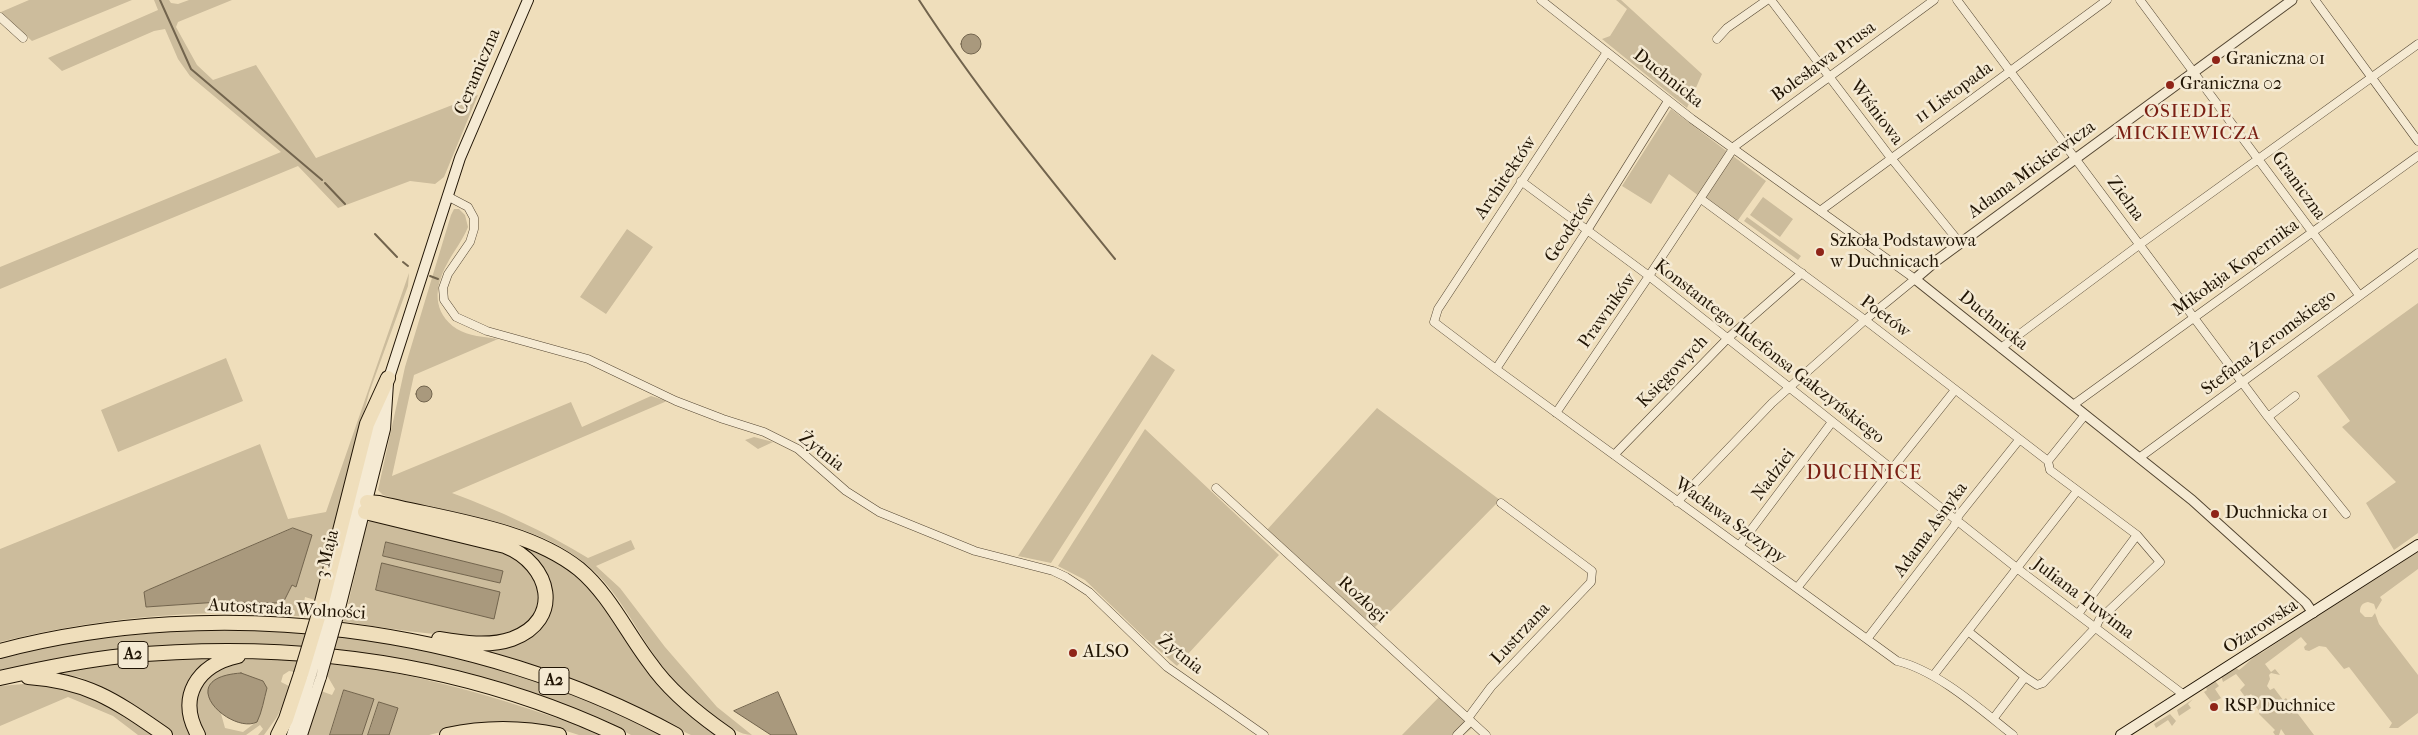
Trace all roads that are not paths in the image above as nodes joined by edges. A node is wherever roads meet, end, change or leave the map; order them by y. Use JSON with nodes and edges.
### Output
{"nodes":[{"id":1,"x":528,"y":0,"type":"edge"},
{"id":2,"x":1541,"y":0,"type":"edge"},
{"id":3,"x":1769,"y":0,"type":"edge"},
{"id":4,"x":1934,"y":0,"type":"edge"},
{"id":5,"x":1957,"y":0,"type":"edge"},
{"id":6,"x":2107,"y":0,"type":"edge"},
{"id":7,"x":2140,"y":0,"type":"edge"},
{"id":8,"x":2292,"y":0,"type":"edge"},
{"id":9,"x":2315,"y":0,"type":"edge"},
{"id":10,"x":0,"y":16,"type":"edge"},
{"id":11,"x":23,"y":38,"type":"dead end"},
{"id":12,"x":1718,"y":39,"type":"dead end"},
{"id":13,"x":2418,"y":44,"type":"edge"},
{"id":14,"x":1608,"y":52,"type":"junction"},
{"id":15,"x":2010,"y":70,"type":"junction"},
{"id":16,"x":2194,"y":72,"type":"junction"},
{"id":17,"x":1829,"y":76,"type":"junction"},
{"id":18,"x":2372,"y":78,"type":"junction"},
{"id":19,"x":1668,"y":101,"type":"junction"},
{"id":20,"x":2418,"y":141,"type":"edge"},
{"id":21,"x":1732,"y":149,"type":"junction"},
{"id":22,"x":2418,"y":156,"type":"edge"},
{"id":23,"x":460,"y":158,"type":"joint"},
{"id":24,"x":1891,"y":158,"type":"junction"},
{"id":25,"x":2076,"y":158,"type":"junction"},
{"id":26,"x":2260,"y":159,"type":"junction"},
{"id":27,"x":1521,"y":181,"type":"junction"},
{"id":28,"x":447,"y":196,"type":"junction"},
{"id":29,"x":1701,"y":199,"type":"junction"},
{"id":30,"x":1820,"y":212,"type":"junction"},
{"id":31,"x":1588,"y":229,"type":"junction"},
{"id":32,"x":2312,"y":232,"type":"junction"},
{"id":33,"x":1960,"y":243,"type":"junction"},
{"id":34,"x":2139,"y":245,"type":"junction"},
{"id":35,"x":2418,"y":253,"type":"edge"},
{"id":36,"x":1802,"y":273,"type":"junction"},
{"id":37,"x":1650,"y":276,"type":"junction"},
{"id":38,"x":1915,"y":280,"type":"junction"},
{"id":39,"x":2359,"y":294,"type":"junction"},
{"id":40,"x":2194,"y":318,"type":"junction"},
{"id":41,"x":1865,"y":320,"type":"junction"},
{"id":42,"x":1434,"y":322,"type":"joint"},
{"id":43,"x":1728,"y":338,"type":"junction"},
{"id":44,"x":2001,"y":348,"type":"junction"},
{"id":45,"x":1496,"y":369,"type":"junction"},
{"id":46,"x":388,"y":378,"type":"junction"},
{"id":47,"x":2242,"y":382,"type":"junction"},
{"id":48,"x":1791,"y":387,"type":"junction"},
{"id":49,"x":1955,"y":390,"type":"junction"},
{"id":50,"x":2295,"y":396,"type":"dead end"},
{"id":51,"x":2073,"y":405,"type":"junction"},
{"id":52,"x":1556,"y":413,"type":"junction"},
{"id":53,"x":2085,"y":414,"type":"junction"},
{"id":54,"x":2268,"y":417,"type":"junction"},
{"id":55,"x":1832,"y":422,"type":"junction"},
{"id":56,"x":2019,"y":440,"type":"junction"},
{"id":57,"x":1614,"y":455,"type":"junction"},
{"id":58,"x":2139,"y":458,"type":"junction"},
{"id":59,"x":2048,"y":461,"type":"junction"},
{"id":60,"x":1892,"y":468,"type":"junction"},
{"id":61,"x":1216,"y":488,"type":"dead end"},
{"id":62,"x":2077,"y":491,"type":"junction"},
{"id":63,"x":1677,"y":502,"type":"junction"},
{"id":64,"x":1501,"y":503,"type":"dead end"},
{"id":65,"x":363,"y":506,"type":"junction"},
{"id":66,"x":2346,"y":514,"type":"dead end"},
{"id":67,"x":1957,"y":521,"type":"junction"},
{"id":68,"x":2137,"y":535,"type":"junction"},
{"id":69,"x":1740,"y":546,"type":"junction"},
{"id":70,"x":2418,"y":546,"type":"edge"},
{"id":71,"x":2018,"y":569,"type":"junction"},
{"id":72,"x":1797,"y":588,"type":"junction"},
{"id":73,"x":2313,"y":613,"type":"junction"},
{"id":74,"x":2078,"y":614,"type":"junction"},
{"id":75,"x":329,"y":615,"type":"junction"},
{"id":76,"x":2096,"y":627,"type":"junction"},
{"id":77,"x":1969,"y":632,"type":"junction"},
{"id":78,"x":369,"y":634,"type":"junction"},
{"id":79,"x":1867,"y":639,"type":"junction"},
{"id":80,"x":268,"y":650,"type":"junction"},
{"id":81,"x":0,"y":651,"type":"edge"},
{"id":82,"x":311,"y":675,"type":"junction"},
{"id":83,"x":1933,"y":676,"type":"junction"},
{"id":84,"x":0,"y":678,"type":"edge"},
{"id":85,"x":2026,"y":678,"type":"junction"},
{"id":86,"x":2184,"y":695,"type":"junction"},
{"id":87,"x":1469,"y":719,"type":"junction"},
{"id":88,"x":1993,"y":719,"type":"junction"},
{"id":89,"x":165,"y":735,"type":"edge"},
{"id":90,"x":198,"y":735,"type":"edge"},
{"id":91,"x":278,"y":735,"type":"edge"},
{"id":92,"x":292,"y":735,"type":"edge"},
{"id":93,"x":302,"y":735,"type":"edge"},
{"id":94,"x":447,"y":735,"type":"edge"},
{"id":95,"x":559,"y":735,"type":"edge"},
{"id":96,"x":618,"y":735,"type":"edge"},
{"id":97,"x":676,"y":735,"type":"edge"},
{"id":98,"x":728,"y":735,"type":"edge"},
{"id":99,"x":1264,"y":735,"type":"edge"},
{"id":100,"x":1457,"y":735,"type":"edge"},
{"id":101,"x":1486,"y":735,"type":"edge"},
{"id":102,"x":2013,"y":735,"type":"edge"},
{"id":103,"x":2121,"y":735,"type":"edge"}],
"edges":[{"from":1,"to":23,"type":"main road","name":"Ceramiczna"},
{"from":2,"to":14,"type":"street","name":"Duchnicka"},
{"from":3,"to":12,"type":"street"},
{"from":3,"to":17,"type":"street","name":"Wiśniowa"},
{"from":4,"to":17,"type":"street","name":"Bolesława Prusa"},
{"from":5,"to":15,"type":"street","name":"Zielna"},
{"from":6,"to":15,"type":"street","name":"11 Listopada"},
{"from":7,"to":16,"type":"street","name":"Graniczna"},
{"from":8,"to":16,"type":"street","name":"Adama Mickiewicza"},
{"from":9,"to":18,"type":"street"},
{"from":10,"to":11,"type":"street"},
{"from":13,"to":18,"type":"street"},
{"from":14,"to":19,"type":"street","name":"Duchnicka"},
{"from":14,"to":27,"type":"street","name":"Architektów"},
{"from":15,"to":24,"type":"street","name":"11 Listopada"},
{"from":15,"to":25,"type":"street","name":"Zielna"},
{"from":16,"to":25,"type":"street","name":"Adama Mickiewicza"},
{"from":16,"to":26,"type":"street","name":"Graniczna"},
{"from":17,"to":21,"type":"street","name":"Bolesława Prusa"},
{"from":17,"to":24,"type":"street","name":"Wiśniowa"},
{"from":18,"to":20,"type":"street"},
{"from":18,"to":26,"type":"street"},
{"from":19,"to":21,"type":"street","name":"Duchnicka"},
{"from":19,"to":31,"type":"street","name":"Geodetów"},
{"from":21,"to":29,"type":"street","name":"Prawników"},
{"from":21,"to":30,"type":"street","name":"Duchnicka"},
{"from":22,"to":32,"type":"street","name":"Mikołaja Kopernika"},
{"from":23,"to":28,"type":"main road","name":"3 Maja"},
{"from":24,"to":30,"type":"street","name":"11 Listopada"},
{"from":24,"to":33,"type":"street","name":"Wiśniowa"},
{"from":25,"to":33,"type":"street","name":"Adama Mickiewicza"},
{"from":25,"to":34,"type":"street","name":"Zielna"},
{"from":26,"to":32,"type":"street","name":"Graniczna"},
{"from":26,"to":34,"type":"street"},
{"from":27,"to":31,"type":"street","name":"Konstantego Ildefonsa Gałczyńskiego"},
{"from":27,"to":42,"type":"street","name":"Architektów"},
{"from":28,"to":46,"type":"main road","name":"3 Maja"},
{"from":28,"to":99,"type":"street","name":"Żytnia"},
{"from":29,"to":36,"type":"street","name":"Poetów"},
{"from":29,"to":37,"type":"street","name":"Prawników"},
{"from":30,"to":38,"type":"street","name":"Duchnicka"},
{"from":31,"to":37,"type":"street","name":"Konstantego Ildefonsa Gałczyńskiego"},
{"from":31,"to":45,"type":"street","name":"Geodetów"},
{"from":32,"to":39,"type":"street","name":"Graniczna"},
{"from":32,"to":40,"type":"street","name":"Mikołaja Kopernika"},
{"from":33,"to":38,"type":"street","name":"Adama Mickiewicza"},
{"from":34,"to":40,"type":"street","name":"Zielna"},
{"from":34,"to":44,"type":"street"},
{"from":35,"to":39,"type":"street","name":"Stefana Żeromskiego"},
{"from":36,"to":41,"type":"street","name":"Poetów"},
{"from":36,"to":43,"type":"street","name":"Księgowych"},
{"from":37,"to":43,"type":"street","name":"Konstantego Ildefonsa Gałczyńskiego"},
{"from":37,"to":52,"type":"street","name":"Prawników"},
{"from":38,"to":41,"type":"street"},
{"from":38,"to":44,"type":"street","name":"Duchnicka"},
{"from":39,"to":47,"type":"street","name":"Stefana Żeromskiego"},
{"from":40,"to":47,"type":"street","name":"Zielna"},
{"from":40,"to":51,"type":"street","name":"Mikołaja Kopernika"},
{"from":41,"to":48,"type":"street"},
{"from":41,"to":49,"type":"street","name":"Poetów"},
{"from":42,"to":45,"type":"street","name":"Wacława Szczypy"},
{"from":43,"to":48,"type":"street","name":"Konstantego Ildefonsa Gałczyńskiego"},
{"from":43,"to":57,"type":"street","name":"Księgowych"},
{"from":44,"to":51,"type":"street","name":"Duchnicka"},
{"from":45,"to":52,"type":"street","name":"Wacława Szczypy"},
{"from":46,"to":65,"type":"main road","name":"3 Maja"},
{"from":46,"to":75,"type":"highway"},
{"from":47,"to":54,"type":"street","name":"Zielna"},
{"from":47,"to":58,"type":"street","name":"Stefana Żeromskiego"},
{"from":48,"to":55,"type":"street","name":"Konstantego Ildefonsa Gałczyńskiego"},
{"from":48,"to":63,"type":"street"},
{"from":49,"to":56,"type":"street","name":"Poetów"},
{"from":49,"to":60,"type":"street"},
{"from":50,"to":54,"type":"street"},
{"from":51,"to":53,"type":"street","name":"Duchnicka"},
{"from":52,"to":57,"type":"street","name":"Wacława Szczypy"},
{"from":53,"to":58,"type":"street","name":"Duchnicka"},
{"from":53,"to":59,"type":"street"},
{"from":54,"to":66,"type":"street","name":"Zielna"},
{"from":55,"to":60,"type":"street","name":"Konstantego Ildefonsa Gałczyńskiego"},
{"from":55,"to":69,"type":"street","name":"Nadziei"},
{"from":56,"to":59,"type":"street","name":"Poetów"},
{"from":56,"to":67,"type":"street","name":"Adama Asnyka"},
{"from":57,"to":63,"type":"street","name":"Wacława Szczypy"},
{"from":58,"to":73,"type":"street","name":"Duchnicka"},
{"from":59,"to":62,"type":"street","name":"Poetów"},
{"from":60,"to":67,"type":"street","name":"Konstantego Ildefonsa Gałczyńskiego"},
{"from":60,"to":72,"type":"street"},
{"from":61,"to":87,"type":"street","name":"Rozłogi"},
{"from":62,"to":68,"type":"street","name":"Poetów"},
{"from":62,"to":71,"type":"street","name":"Juliana Tuwima"},
{"from":63,"to":69,"type":"street","name":"Wacława Szczypy"},
{"from":64,"to":87,"type":"street","name":"Lustrzana"},
{"from":65,"to":75,"type":"main road","name":"3 Maja"},
{"from":65,"to":78,"type":"highway"},
{"from":65,"to":98,"type":"highway"},
{"from":67,"to":71,"type":"street","name":"Konstantego Ildefonsa Gałczyńskiego"},
{"from":67,"to":79,"type":"street","name":"Adama Asnyka"},
{"from":68,"to":74,"type":"street"},
{"from":68,"to":76,"type":"street","name":"Poetów"},
{"from":69,"to":72,"type":"street","name":"Wacława Szczypy"},
{"from":70,"to":73,"type":"main road","name":"Ożarowska"},
{"from":71,"to":74,"type":"street","name":"Juliana Tuwima"},
{"from":71,"to":77,"type":"street"},
{"from":72,"to":79,"type":"street","name":"Wacława Szczypy"},
{"from":73,"to":86,"type":"main road","name":"Ożarowska"},
{"from":74,"to":76,"type":"street","name":"Juliana Tuwima"},
{"from":75,"to":82,"type":"highway","bridge":true},
{"from":75,"to":82,"type":"main road","name":"3 Maja","bridge":true},
{"from":76,"to":85,"type":"street"},
{"from":76,"to":86,"type":"street","name":"Juliana Tuwima"},
{"from":77,"to":83,"type":"street"},
{"from":77,"to":85,"type":"street"},
{"from":78,"to":81,"type":"highway","name":"Autostrada Wolności","number":"A2"},
{"from":78,"to":97,"type":"highway","name":"Autostrada Wolności","number":"A2"},
{"from":79,"to":83,"type":"street","name":"Wacława Szczypy"},
{"from":80,"to":84,"type":"highway","number":"A2"},
{"from":80,"to":90,"type":"highway"},
{"from":80,"to":96,"type":"highway","number":"A2"},
{"from":82,"to":91,"type":"highway"},
{"from":82,"to":92,"type":"main road","name":"3 Maja"},
{"from":82,"to":93,"type":"main road","name":"3 Maja"},
{"from":83,"to":88,"type":"street","name":"Wacława Szczypy"},
{"from":84,"to":89,"type":"highway"},
{"from":85,"to":88,"type":"street"},
{"from":86,"to":103,"type":"main road","name":"Ożarowska"},
{"from":87,"to":100,"type":"street","name":"Lustrzana"},
{"from":87,"to":101,"type":"street","name":"Rozłogi"},
{"from":88,"to":102,"type":"street","name":"Wacława Szczypy"},
{"from":94,"to":95,"type":"highway"}]}
